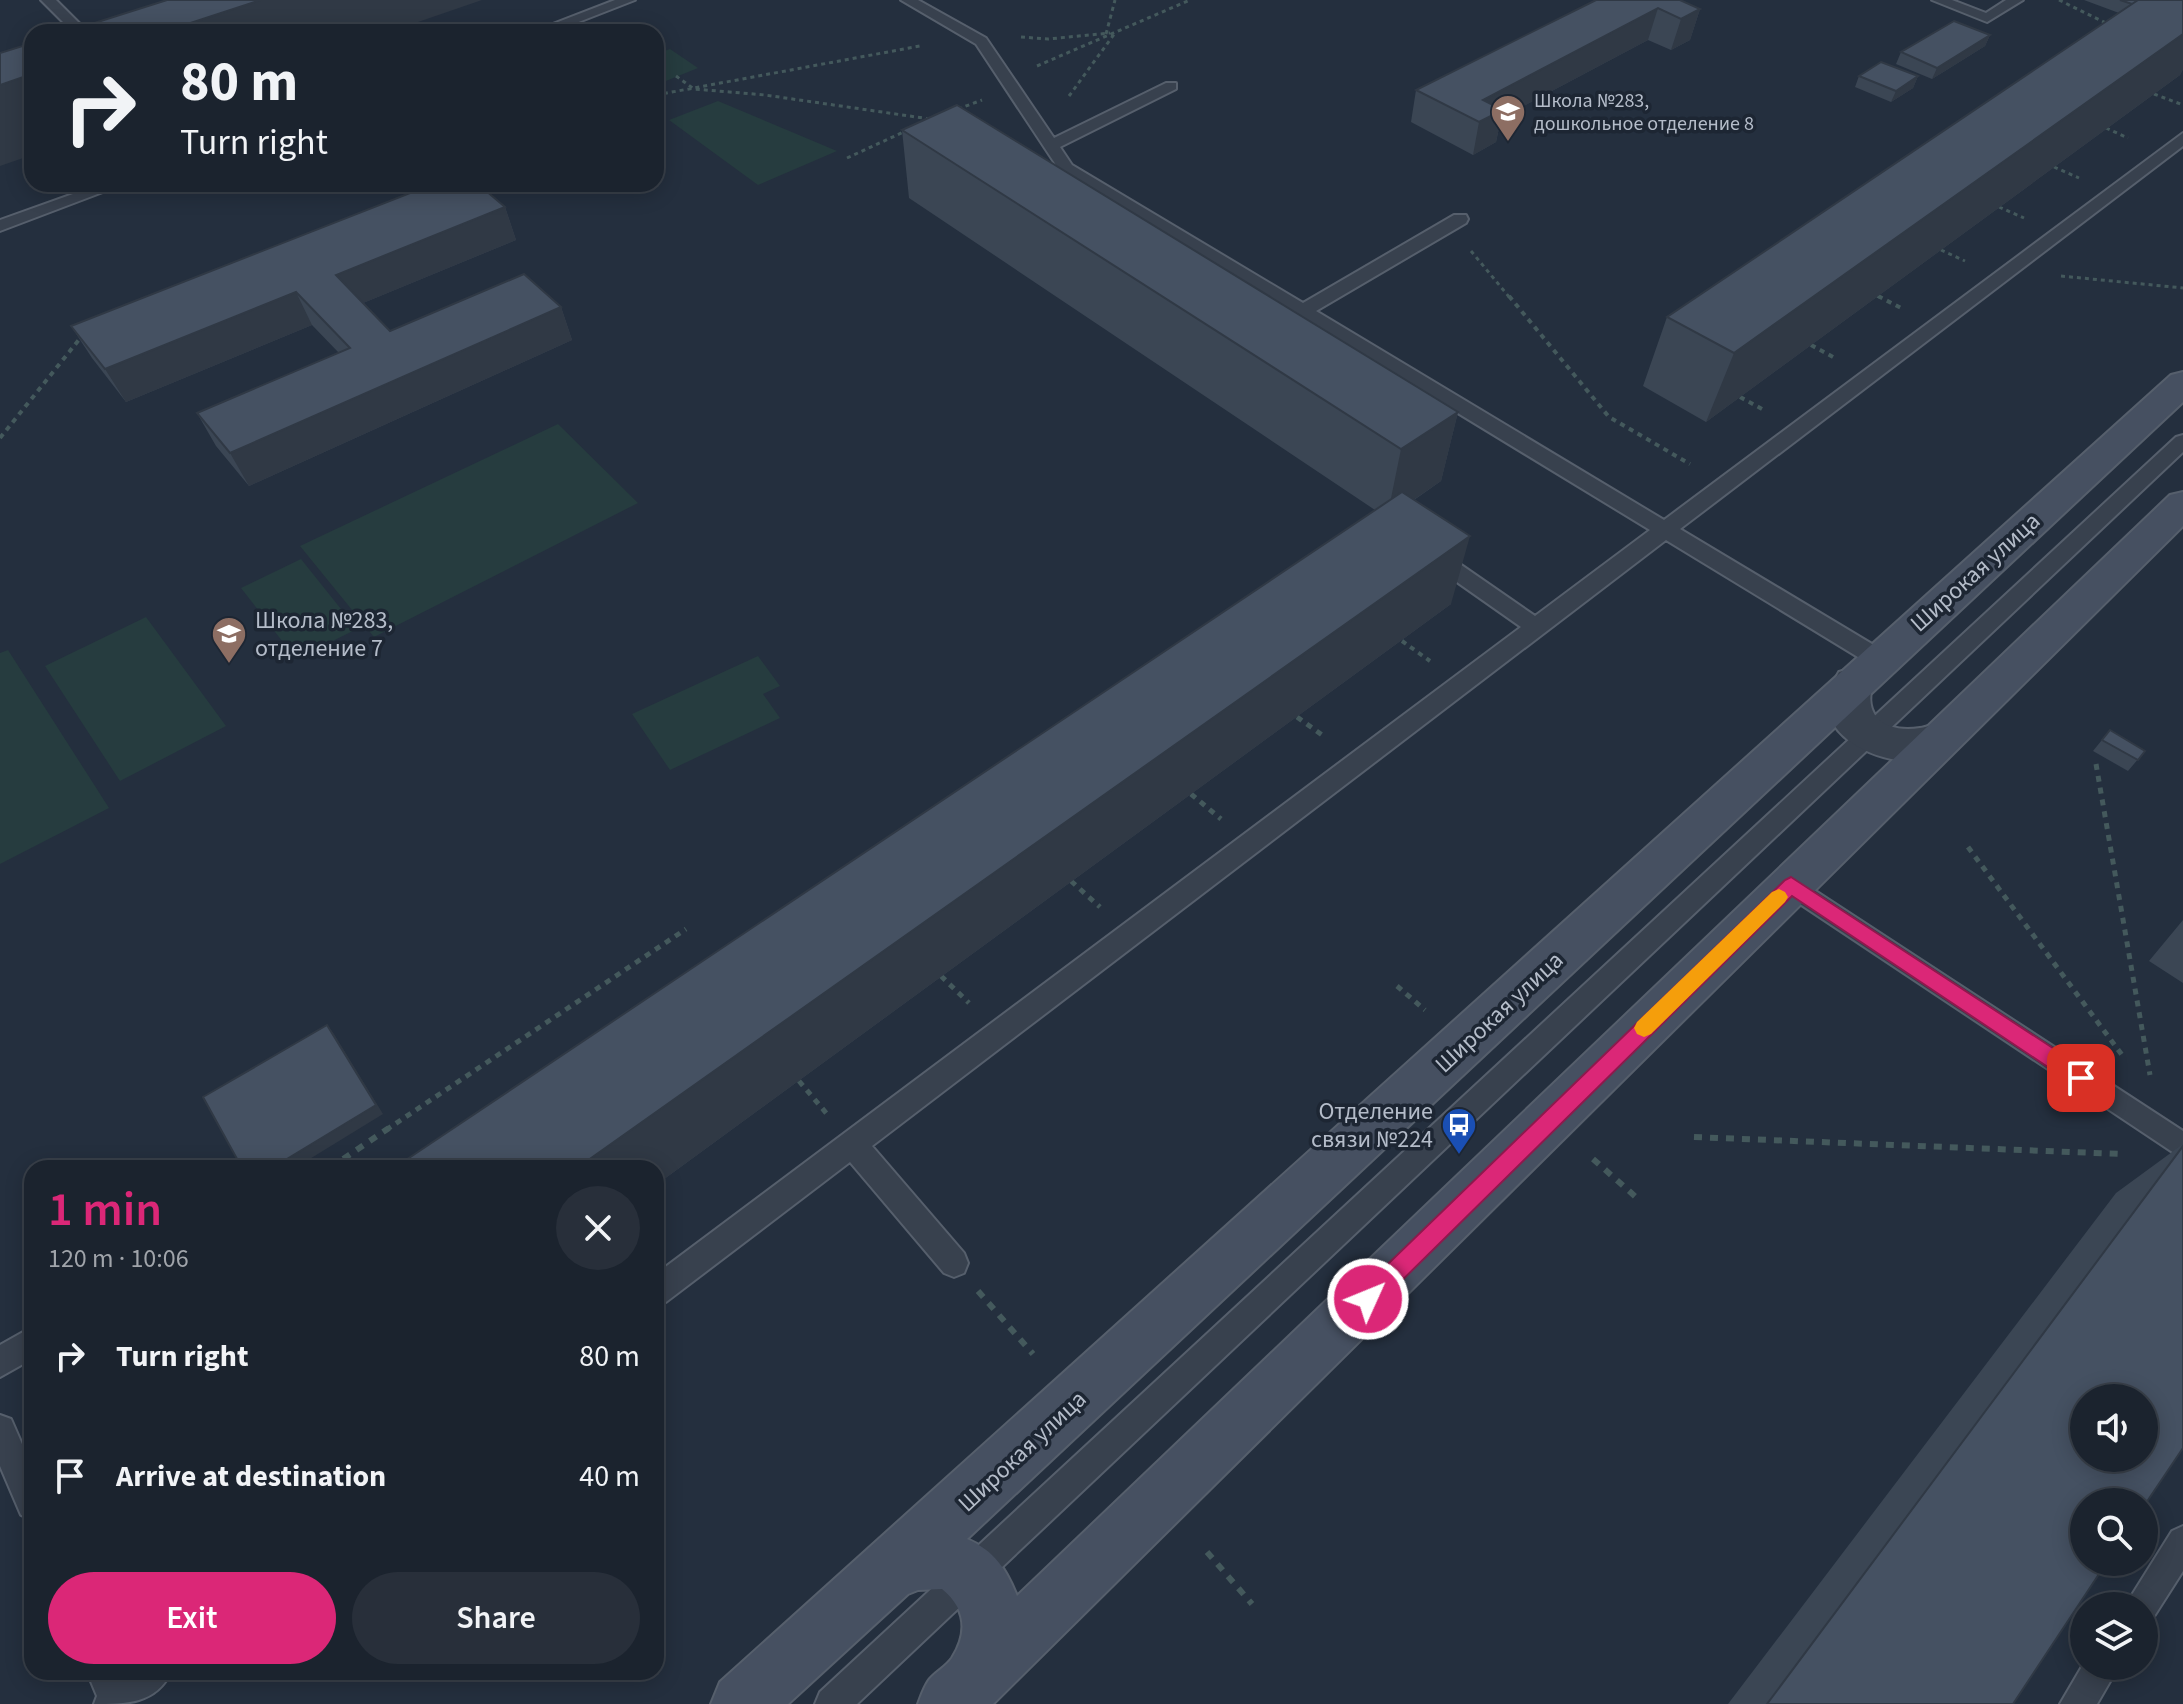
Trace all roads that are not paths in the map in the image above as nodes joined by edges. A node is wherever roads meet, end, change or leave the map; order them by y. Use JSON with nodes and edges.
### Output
{"nodes":[{"id":1,"x":48,"y":0,"type":"edge"},
{"id":2,"x":628,"y":0,"type":"edge"},
{"id":3,"x":908,"y":0,"type":"edge"},
{"id":4,"x":1939,"y":0,"type":"edge"},
{"id":5,"x":2016,"y":0,"type":"edge"},
{"id":6,"x":78,"y":24,"type":"edge"},
{"id":7,"x":561,"y":24,"type":"edge"},
{"id":8,"x":1171,"y":86,"type":"dead end"},
{"id":9,"x":2183,"y":138,"type":"edge"},
{"id":10,"x":1047,"y":139,"type":"junction"},
{"id":11,"x":94,"y":192,"type":"edge"},
{"id":12,"x":1455,"y":222,"type":"road end"},
{"id":13,"x":0,"y":226,"type":"edge"},
{"id":14,"x":1303,"y":311,"type":"junction"},
{"id":15,"x":2183,"y":383,"type":"edge"},
{"id":16,"x":2183,"y":441,"type":"edge"},
{"id":17,"x":2183,"y":504,"type":"edge"},
{"id":18,"x":1663,"y":529,"type":"junction"},
{"id":19,"x":1425,"y":550,"type":"edge"},
{"id":20,"x":1535,"y":626,"type":"junction"},
{"id":21,"x":1867,"y":692,"type":"junction"},
{"id":22,"x":1943,"y":737,"type":"junction"},
{"id":23,"x":1791,"y":885,"type":"junction"},
{"id":24,"x":852,"y":1143,"type":"junction"},
{"id":25,"x":2183,"y":1146,"type":"edge"},
{"id":26,"x":954,"y":1263,"type":"dead end"},
{"id":27,"x":664,"y":1286,"type":"edge"},
{"id":28,"x":24,"y":1347,"type":"edge"},
{"id":29,"x":0,"y":1362,"type":"edge"},
{"id":30,"x":0,"y":1430,"type":"edge"},
{"id":31,"x":24,"y":1486,"type":"edge"},
{"id":32,"x":2183,"y":1542,"type":"edge"},
{"id":33,"x":973,"y":1573,"type":"junction"},
{"id":34,"x":887,"y":1574,"type":"junction"},
{"id":35,"x":2150,"y":1592,"type":"edge"},
{"id":36,"x":139,"y":1680,"type":"edge"},
{"id":37,"x":2093,"y":1680,"type":"edge"},
{"id":38,"x":112,"y":1695,"type":"edge"},
{"id":39,"x":958,"y":1695,"type":"edge"},
{"id":40,"x":742,"y":1704,"type":"edge"},
{"id":41,"x":832,"y":1704,"type":"edge"},
{"id":42,"x":2077,"y":1704,"type":"edge"}],
"edges":[{"from":1,"to":6,"type":"lane"},
{"from":2,"to":7,"type":"lane"},
{"from":3,"to":10,"type":"lane"},
{"from":4,"to":5,"type":"lane"},
{"from":8,"to":10,"type":"lane"},
{"from":9,"to":18,"type":"lane"},
{"from":10,"to":14,"type":"lane"},
{"from":11,"to":13,"type":"lane"},
{"from":12,"to":14,"type":"lane"},
{"from":14,"to":18,"type":"lane"},
{"from":15,"to":21,"type":"main road","name":"Широкая улица"},
{"from":16,"to":21,"type":"lane","name":"Широкая улица"},
{"from":17,"to":22,"type":"main road"},
{"from":18,"to":20,"type":"lane"},
{"from":18,"to":21,"type":"lane"},
{"from":19,"to":20,"type":"lane"},
{"from":20,"to":24,"type":"lane"},
{"from":21,"to":22,"type":"street"},
{"from":21,"to":33,"type":"lane","name":"Широкая улица"},
{"from":21,"to":34,"type":"main road","name":"Широкая улица"},
{"from":22,"to":23,"type":"main road"},
{"from":23,"to":25,"type":"lane"},
{"from":23,"to":39,"type":"main road"},
{"from":24,"to":26,"type":"lane"},
{"from":24,"to":27,"type":"lane"},
{"from":28,"to":29,"type":"lane"},
{"from":30,"to":31,"type":"lane"},
{"from":32,"to":35,"type":"lane"},
{"from":33,"to":34,"type":"main road"},
{"from":33,"to":39,"type":"main road"},
{"from":33,"to":41,"type":"lane","name":"Широкая улица"},
{"from":34,"to":40,"type":"main road","name":"Широкая улица"},
{"from":36,"to":38,"type":"lane"},
{"from":37,"to":42,"type":"lane"}]}
